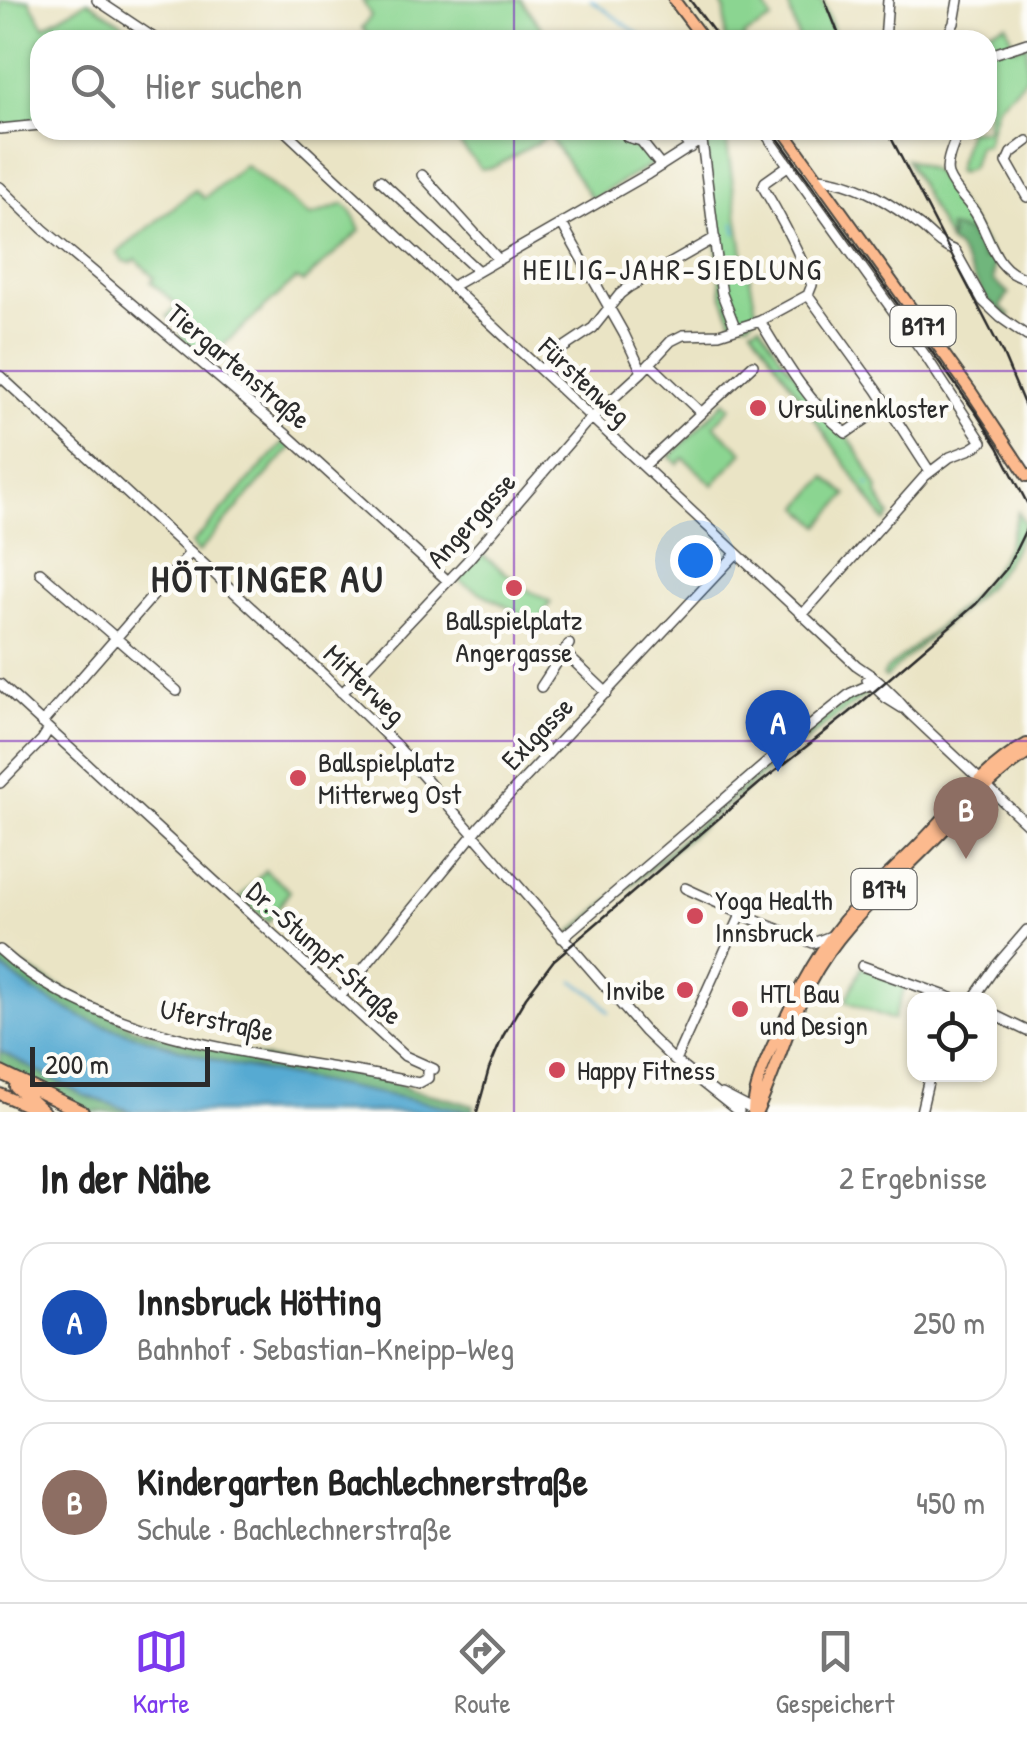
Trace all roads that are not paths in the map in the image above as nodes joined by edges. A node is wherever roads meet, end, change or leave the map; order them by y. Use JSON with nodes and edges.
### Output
{"nodes":[{"id":1,"x":97,"y":0,"type":"edge"},
{"id":2,"x":674,"y":0,"type":"edge"},
{"id":3,"x":888,"y":0,"type":"edge"},
{"id":4,"x":958,"y":0,"type":"edge"},
{"id":5,"x":142,"y":30,"type":"edge"},
{"id":6,"x":697,"y":30,"type":"edge"},
{"id":7,"x":887,"y":30,"type":"edge"},
{"id":8,"x":951,"y":30,"type":"edge"},
{"id":9,"x":1027,"y":43,"type":"edge"},
{"id":10,"x":997,"y":53,"type":"edge"},
{"id":11,"x":30,"y":126,"type":"edge"},
{"id":12,"x":0,"y":129,"type":"edge"},
{"id":13,"x":295,"y":140,"type":"edge"},
{"id":14,"x":636,"y":140,"type":"edge"},
{"id":15,"x":685,"y":140,"type":"edge"},
{"id":16,"x":770,"y":140,"type":"edge"},
{"id":17,"x":789,"y":140,"type":"edge"},
{"id":18,"x":956,"y":140,"type":"edge"},
{"id":19,"x":702,"y":141,"type":"joint"},
{"id":20,"x":1027,"y":142,"type":"edge"},
{"id":21,"x":692,"y":148,"type":"junction"},
{"id":22,"x":789,"y":165,"type":"junction"},
{"id":23,"x":662,"y":166,"type":"junction"},
{"id":24,"x":422,"y":174,"type":"dead end"},
{"id":25,"x":817,"y":178,"type":"junction"},
{"id":26,"x":380,"y":180,"type":"dead end"},
{"id":27,"x":0,"y":187,"type":"edge"},
{"id":28,"x":1027,"y":197,"type":"edge"},
{"id":29,"x":562,"y":224,"type":"junction"},
{"id":30,"x":715,"y":238,"type":"junction"},
{"id":31,"x":499,"y":260,"type":"junction"},
{"id":32,"x":478,"y":271,"type":"junction"},
{"id":33,"x":1027,"y":279,"type":"edge"},
{"id":34,"x":452,"y":287,"type":"junction"},
{"id":35,"x":808,"y":294,"type":"junction"},
{"id":36,"x":609,"y":307,"type":"junction"},
{"id":37,"x":760,"y":321,"type":"junction"},
{"id":38,"x":735,"y":327,"type":"junction"},
{"id":39,"x":1027,"y":336,"type":"edge"},
{"id":40,"x":753,"y":365,"type":"dead end"},
{"id":41,"x":646,"y":368,"type":"junction"},
{"id":42,"x":540,"y":370,"type":"junction"},
{"id":43,"x":0,"y":376,"type":"edge"},
{"id":44,"x":886,"y":405,"type":"junction"},
{"id":45,"x":700,"y":412,"type":"junction"},
{"id":46,"x":591,"y":417,"type":"junction"},
{"id":47,"x":644,"y":466,"type":"junction"},
{"id":48,"x":930,"y":472,"type":"junction"},
{"id":49,"x":1027,"y":476,"type":"edge"},
{"id":50,"x":191,"y":552,"type":"junction"},
{"id":51,"x":736,"y":554,"type":"junction"},
{"id":52,"x":40,"y":572,"type":"dead end"},
{"id":53,"x":448,"y":581,"type":"junction"},
{"id":54,"x":802,"y":615,"type":"junction"},
{"id":55,"x":116,"y":637,"type":"junction"},
{"id":56,"x":856,"y":664,"type":"junction"},
{"id":57,"x":0,"y":684,"type":"edge"},
{"id":58,"x":871,"y":684,"type":"junction"},
{"id":59,"x":541,"y":687,"type":"dead end"},
{"id":60,"x":177,"y":692,"type":"dead end"},
{"id":61,"x":341,"y":692,"type":"junction"},
{"id":62,"x":607,"y":692,"type":"junction"},
{"id":63,"x":908,"y":712,"type":"junction"},
{"id":64,"x":46,"y":726,"type":"junction"},
{"id":65,"x":1027,"y":744,"type":"edge"},
{"id":66,"x":1027,"y":754,"type":"edge"},
{"id":67,"x":0,"y":783,"type":"edge"},
{"id":68,"x":984,"y":783,"type":"junction"},
{"id":69,"x":1027,"y":824,"type":"edge"},
{"id":70,"x":473,"y":835,"type":"junction"},
{"id":71,"x":685,"y":888,"type":"dead end"},
{"id":72,"x":741,"y":914,"type":"junction"},
{"id":73,"x":1027,"y":930,"type":"edge"},
{"id":74,"x":831,"y":936,"type":"junction"},
{"id":75,"x":562,"y":938,"type":"junction"},
{"id":76,"x":0,"y":950,"type":"edge"},
{"id":77,"x":862,"y":966,"type":"dead end"},
{"id":78,"x":932,"y":992,"type":"edge"},
{"id":79,"x":978,"y":992,"type":"edge"},
{"id":80,"x":340,"y":996,"type":"junction"},
{"id":81,"x":997,"y":1016,"type":"edge"},
{"id":82,"x":1027,"y":1031,"type":"edge"},
{"id":83,"x":675,"y":1061,"type":"junction"},
{"id":84,"x":431,"y":1068,"type":"joint"},
{"id":85,"x":1,"y":1073,"type":"edge"},
{"id":86,"x":928,"y":1082,"type":"edge"},
{"id":87,"x":715,"y":1091,"type":"junction"},
{"id":88,"x":0,"y":1094,"type":"edge"},
{"id":89,"x":41,"y":1112,"type":"edge"},
{"id":90,"x":82,"y":1112,"type":"edge"},
{"id":91,"x":739,"y":1112,"type":"edge"},
{"id":92,"x":755,"y":1112,"type":"edge"},
{"id":93,"x":922,"y":1112,"type":"edge"}],
"edges":[{"from":1,"to":5,"type":"street"},
{"from":2,"to":6,"type":"main road"},
{"from":3,"to":7,"type":"street"},
{"from":4,"to":8,"type":"street"},
{"from":9,"to":10,"type":"street"},
{"from":11,"to":12,"type":"street"},
{"from":13,"to":34,"type":"street","name":"Fürstenweg"},
{"from":14,"to":23,"type":"street"},
{"from":15,"to":21,"type":"street"},
{"from":16,"to":22,"type":"street"},
{"from":17,"to":25,"type":"main road","number":"B171"},
{"from":18,"to":33,"type":"street"},
{"from":19,"to":21,"type":"street"},
{"from":19,"to":30,"type":"street"},
{"from":20,"to":28,"type":"street"},
{"from":21,"to":23,"type":"street"},
{"from":22,"to":35,"type":"street"},
{"from":22,"to":48,"type":"street"},
{"from":23,"to":29,"type":"street"},
{"from":24,"to":31,"type":"street"},
{"from":25,"to":39,"type":"street"},
{"from":25,"to":49,"type":"main road","number":"B171"},
{"from":26,"to":32,"type":"street"},
{"from":27,"to":53,"type":"street","name":"Tiergartenstraße"},
{"from":29,"to":31,"type":"street"},
{"from":29,"to":36,"type":"street"},
{"from":30,"to":36,"type":"street"},
{"from":30,"to":38,"type":"street"},
{"from":31,"to":32,"type":"street"},
{"from":32,"to":34,"type":"street"},
{"from":34,"to":42,"type":"street","name":"Fürstenweg"},
{"from":35,"to":37,"type":"street","name":"Angergasse"},
{"from":35,"to":44,"type":"street"},
{"from":36,"to":41,"type":"street"},
{"from":36,"to":42,"type":"street"},
{"from":37,"to":38,"type":"street","name":"Angergasse"},
{"from":37,"to":44,"type":"street"},
{"from":38,"to":41,"type":"street","name":"Angergasse"},
{"from":40,"to":45,"type":"street"},
{"from":41,"to":45,"type":"street"},
{"from":41,"to":46,"type":"street","name":"Angergasse"},
{"from":42,"to":46,"type":"street","name":"Fürstenweg"},
{"from":43,"to":50,"type":"street","name":"Mitterweg"},
{"from":44,"to":48,"type":"street"},
{"from":45,"to":47,"type":"street"},
{"from":46,"to":47,"type":"street","name":"Fürstenweg"},
{"from":46,"to":53,"type":"street","name":"Angergasse"},
{"from":47,"to":51,"type":"street","name":"Fürstenweg"},
{"from":48,"to":54,"type":"street"},
{"from":50,"to":55,"type":"street"},
{"from":50,"to":61,"type":"street","name":"Mitterweg"},
{"from":51,"to":54,"type":"street","name":"Fürstenweg"},
{"from":51,"to":62,"type":"street","name":"Exlgasse"},
{"from":52,"to":55,"type":"street"},
{"from":53,"to":61,"type":"street","name":"Angergasse"},
{"from":54,"to":56,"type":"street","name":"Fürstenweg"},
{"from":55,"to":60,"type":"street"},
{"from":55,"to":64,"type":"street"},
{"from":56,"to":58,"type":"street","name":"Fürstenweg"},
{"from":56,"to":63,"type":"street","name":"Fürstenweg"},
{"from":57,"to":64,"type":"street","name":"Dr.-Stumpf-Straße"},
{"from":58,"to":63,"type":"street","name":"Fürstenweg"},
{"from":58,"to":75,"type":"street"},
{"from":59,"to":62,"type":"street"},
{"from":61,"to":70,"type":"street","name":"Mitterweg"},
{"from":62,"to":70,"type":"street","name":"Exlgasse"},
{"from":63,"to":68,"type":"street","name":"Fürstenweg"},
{"from":64,"to":67,"type":"street"},
{"from":64,"to":80,"type":"street","name":"Dr.-Stumpf-Straße"},
{"from":65,"to":68,"type":"main road","number":"B174"},
{"from":66,"to":68,"type":"main road","number":"B174"},
{"from":68,"to":69,"type":"street","name":"Fürstenweg"},
{"from":68,"to":74,"type":"main road","number":"B174"},
{"from":68,"to":92,"type":"main road","number":"B174"},
{"from":70,"to":75,"type":"street","name":"Mitterweg"},
{"from":70,"to":80,"type":"street","name":"Exlgasse"},
{"from":71,"to":72,"type":"street"},
{"from":72,"to":74,"type":"street"},
{"from":72,"to":83,"type":"street"},
{"from":73,"to":79,"type":"street"},
{"from":74,"to":92,"type":"main road","number":"B174"},
{"from":75,"to":83,"type":"street","name":"Mitterweg"},
{"from":76,"to":84,"type":"street","name":"Uferstraße"},
{"from":77,"to":78,"type":"street"},
{"from":80,"to":84,"type":"street","name":"Dr.-Stumpf-Straße"},
{"from":81,"to":82,"type":"street"},
{"from":83,"to":87,"type":"street","name":"Mitterweg"},
{"from":85,"to":89,"type":"highway"},
{"from":85,"to":90,"type":"highway"},
{"from":86,"to":93,"type":"street"},
{"from":87,"to":91,"type":"street","name":"Mitterweg"},
{"from":87,"to":92,"type":"street","name":"Mitterweg"},
{"from":88,"to":89,"type":"main road"}]}
